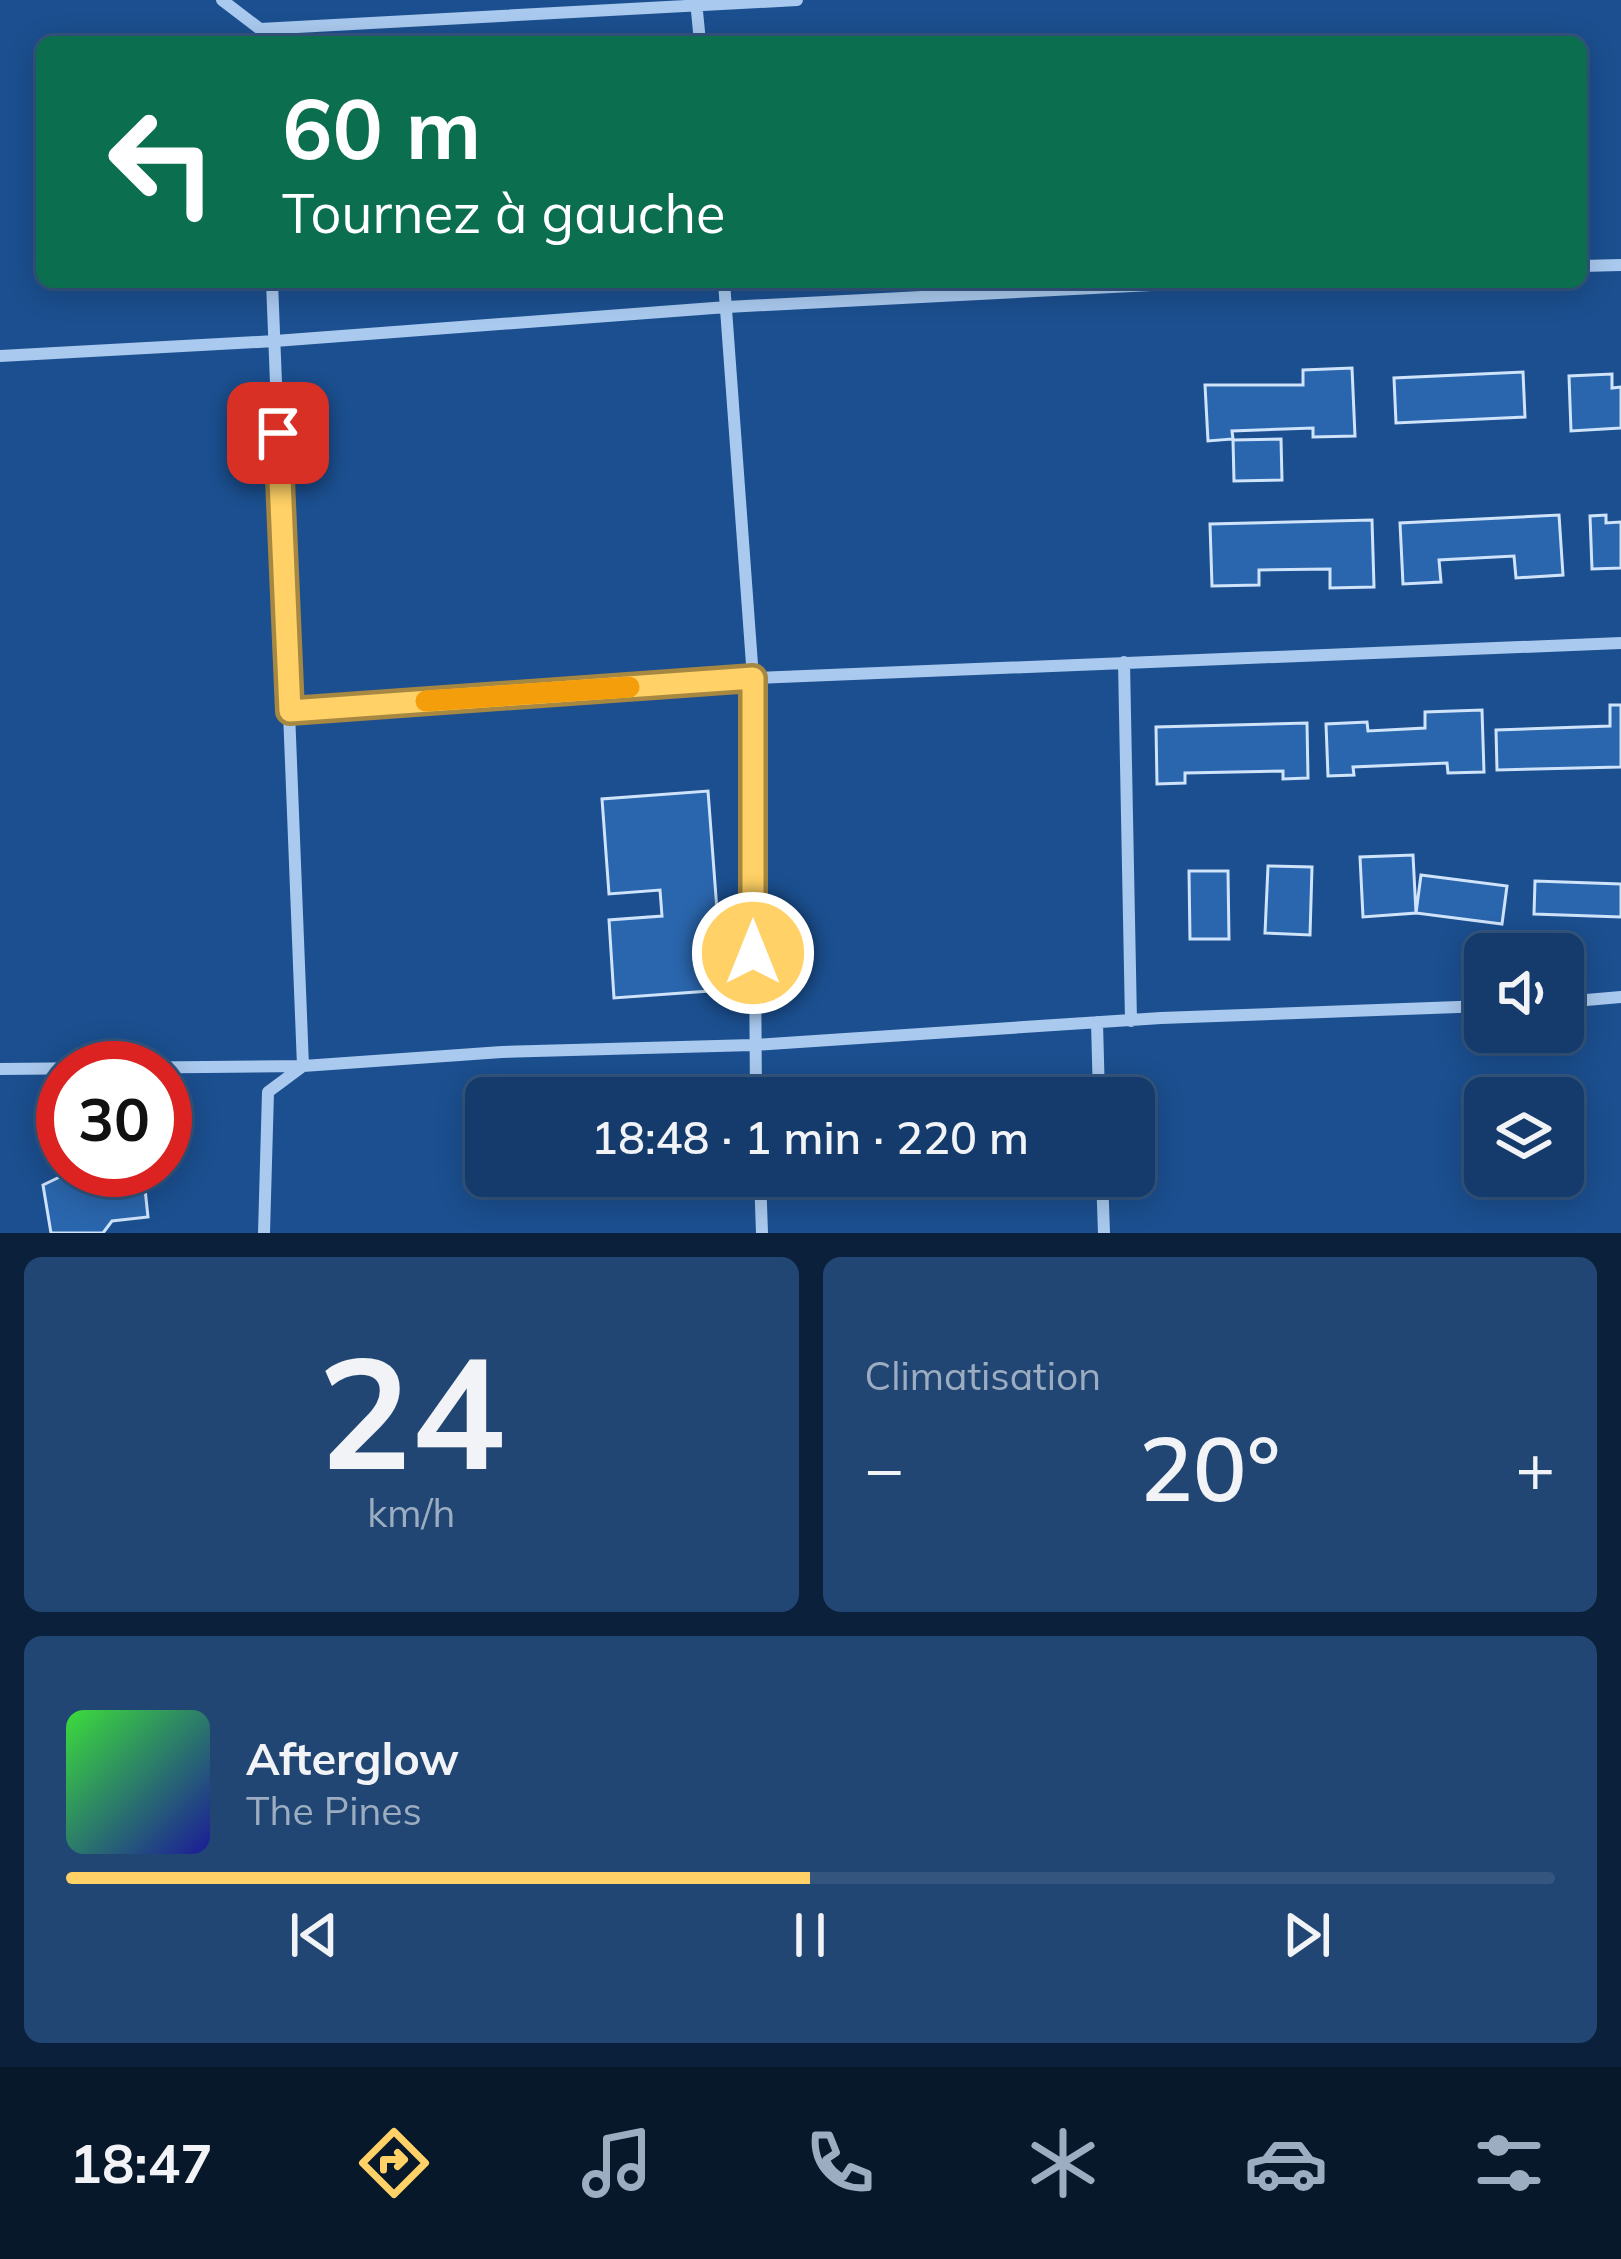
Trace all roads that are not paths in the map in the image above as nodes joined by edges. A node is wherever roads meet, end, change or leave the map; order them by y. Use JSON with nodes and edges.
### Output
{"nodes":[{"id":1,"x":222,"y":0,"type":"edge"},
{"id":2,"x":797,"y":0,"type":"edge"},
{"id":3,"x":696,"y":2,"type":"edge"},
{"id":4,"x":260,"y":36,"type":"edge"},
{"id":5,"x":699,"y":36,"type":"edge"},
{"id":6,"x":1621,"y":265,"type":"edge"},
{"id":7,"x":1587,"y":266,"type":"edge"},
{"id":8,"x":272,"y":288,"type":"edge"},
{"id":9,"x":725,"y":288,"type":"edge"},
{"id":10,"x":1094,"y":288,"type":"edge"},
{"id":11,"x":727,"y":307,"type":"junction"},
{"id":12,"x":275,"y":340,"type":"junction"},
{"id":13,"x":0,"y":356,"type":"edge"},
{"id":14,"x":1621,"y":643,"type":"edge"},
{"id":15,"x":1124,"y":662,"type":"junction"},
{"id":16,"x":753,"y":678,"type":"junction"},
{"id":17,"x":290,"y":711,"type":"junction"},
{"id":18,"x":1621,"y":998,"type":"edge"},
{"id":19,"x":1584,"y":1001,"type":"edge"},
{"id":20,"x":1464,"y":1007,"type":"edge"},
{"id":21,"x":1131,"y":1021,"type":"junction"},
{"id":22,"x":1097,"y":1022,"type":"junction"},
{"id":23,"x":753,"y":1045,"type":"junction"},
{"id":24,"x":304,"y":1066,"type":"junction"},
{"id":25,"x":0,"y":1069,"type":"edge"},
{"id":26,"x":755,"y":1077,"type":"edge"},
{"id":27,"x":1098,"y":1077,"type":"edge"},
{"id":28,"x":761,"y":1197,"type":"edge"},
{"id":29,"x":1102,"y":1197,"type":"edge"},
{"id":30,"x":264,"y":1233,"type":"edge"},
{"id":31,"x":762,"y":1233,"type":"edge"},
{"id":32,"x":1103,"y":1233,"type":"edge"}],
"edges":[{"from":1,"to":4,"type":"street"},
{"from":2,"to":3,"type":"street"},
{"from":3,"to":4,"type":"street"},
{"from":3,"to":5,"type":"street"},
{"from":6,"to":7,"type":"street"},
{"from":8,"to":12,"type":"street"},
{"from":9,"to":11,"type":"street"},
{"from":10,"to":11,"type":"street"},
{"from":11,"to":12,"type":"street"},
{"from":11,"to":16,"type":"street"},
{"from":12,"to":13,"type":"street"},
{"from":12,"to":17,"type":"street"},
{"from":14,"to":15,"type":"street"},
{"from":15,"to":16,"type":"street"},
{"from":15,"to":21,"type":"street"},
{"from":16,"to":17,"type":"street"},
{"from":16,"to":23,"type":"street"},
{"from":17,"to":24,"type":"street"},
{"from":18,"to":19,"type":"street"},
{"from":20,"to":21,"type":"street"},
{"from":21,"to":22,"type":"street"},
{"from":22,"to":23,"type":"street"},
{"from":22,"to":27,"type":"street"},
{"from":23,"to":24,"type":"street"},
{"from":23,"to":26,"type":"street"},
{"from":24,"to":25,"type":"street"},
{"from":24,"to":30,"type":"street"},
{"from":28,"to":31,"type":"street"},
{"from":29,"to":32,"type":"street"}]}
